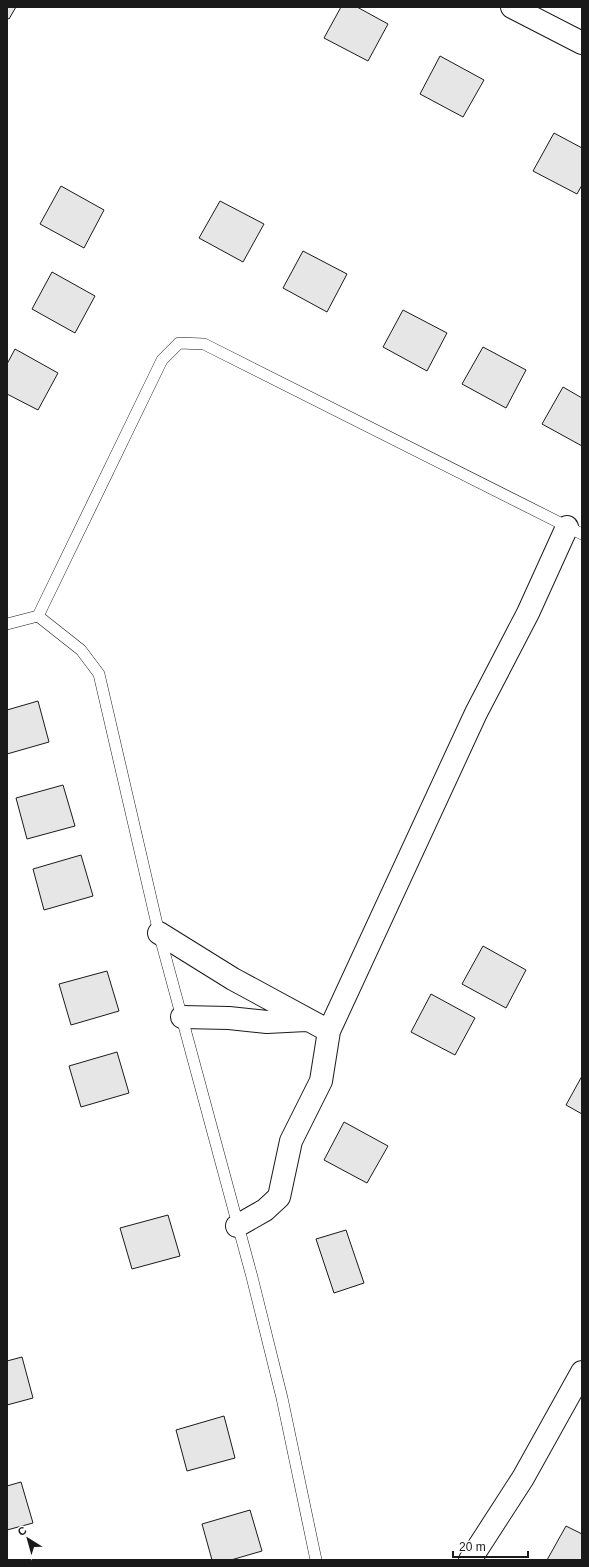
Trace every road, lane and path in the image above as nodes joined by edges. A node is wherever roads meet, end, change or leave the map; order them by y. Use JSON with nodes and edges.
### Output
{"nodes":[{"id":1,"x":512,"y":7,"type":"edge"},
{"id":2,"x":582,"y":43,"type":"edge"},
{"id":3,"x":575,"y":531,"type":"edge"},
{"id":4,"x":38,"y":616,"type":"junction"},
{"id":5,"x":7,"y":624,"type":"edge"},
{"id":6,"x":159,"y":933,"type":"junction"},
{"id":7,"x":182,"y":1017,"type":"junction"},
{"id":8,"x":306,"y":1020,"type":"junction"},
{"id":9,"x":329,"y":1031,"type":"junction"},
{"id":10,"x":237,"y":1226,"type":"junction"},
{"id":11,"x":582,"y":1372,"type":"edge"},
{"id":12,"x":316,"y":1560,"type":"edge"},
{"id":13,"x":470,"y":1560,"type":"edge"}],
"edges":[{"from":1,"to":2,"type":"street"},
{"from":3,"to":4,"type":"lane"},
{"from":3,"to":9,"type":"street"},
{"from":4,"to":5,"type":"lane"},
{"from":4,"to":6,"type":"lane"},
{"from":6,"to":7,"type":"lane"},
{"from":6,"to":8,"type":"street"},
{"from":7,"to":8,"type":"street"},
{"from":7,"to":10,"type":"lane"},
{"from":8,"to":9,"type":"street"},
{"from":9,"to":10,"type":"street"},
{"from":10,"to":12,"type":"lane"},
{"from":11,"to":13,"type":"street"}]}
